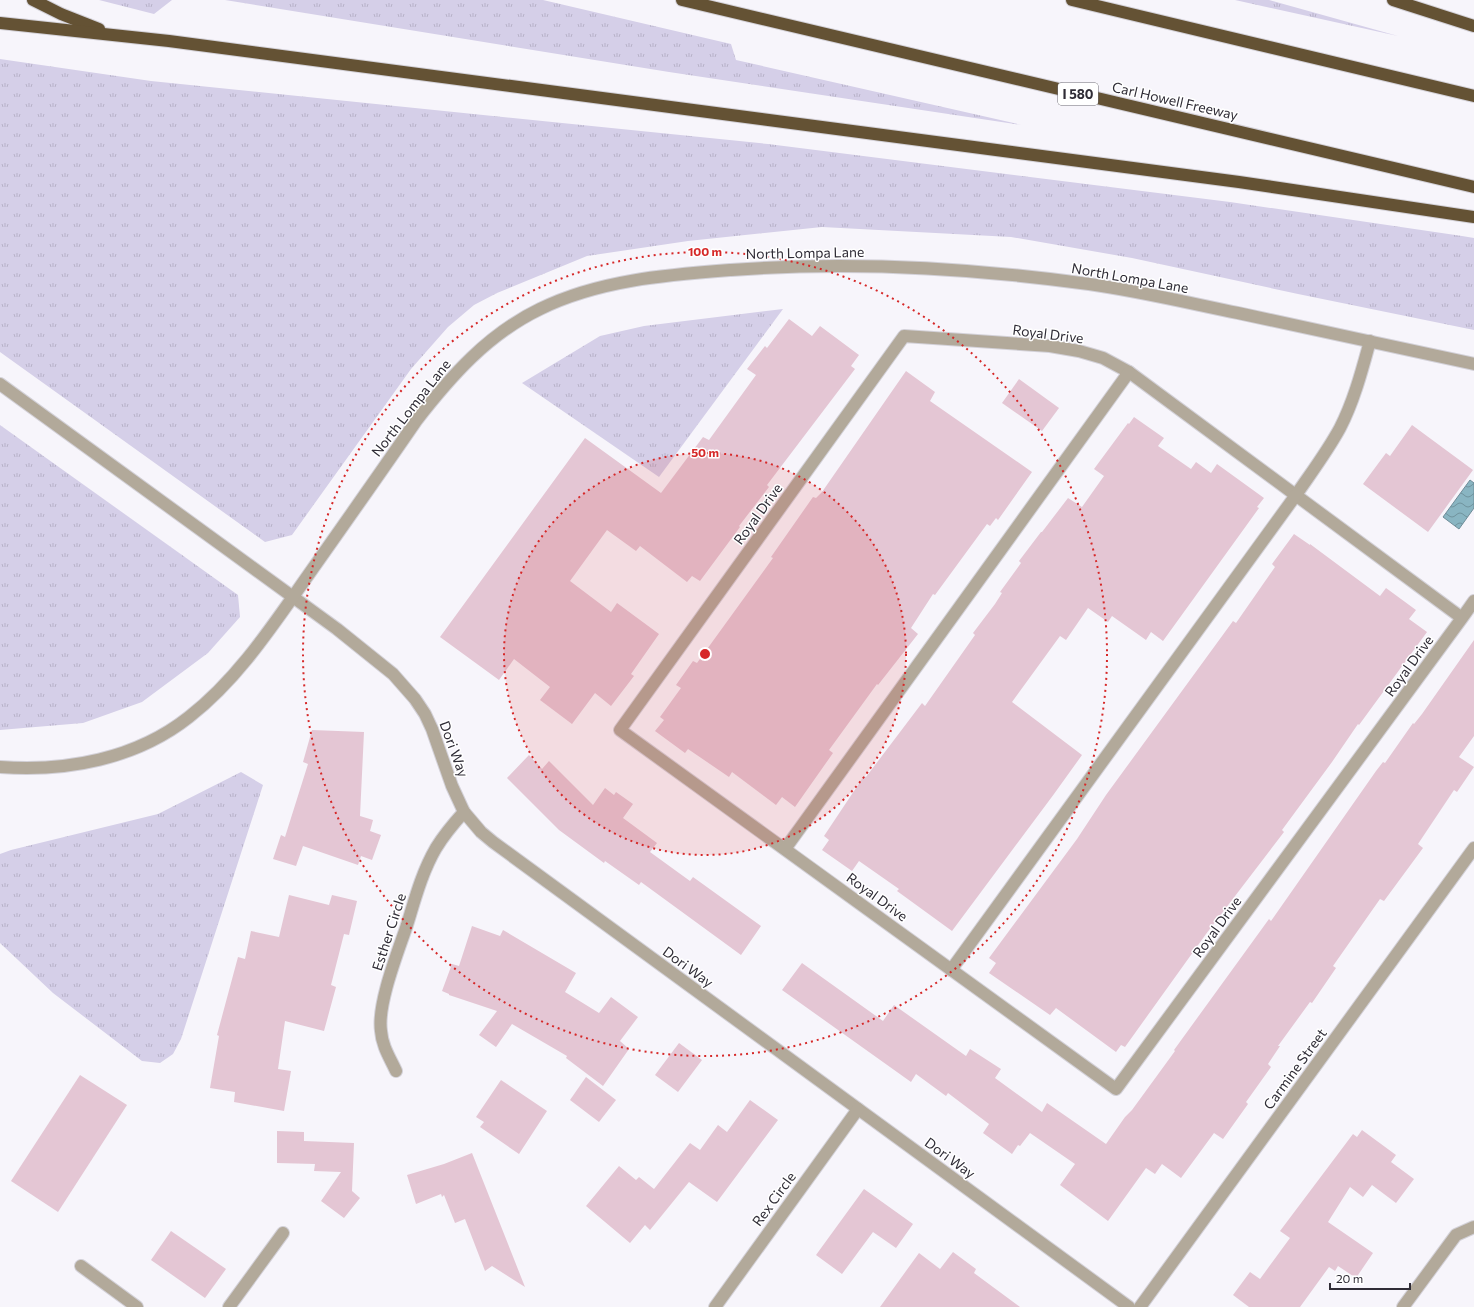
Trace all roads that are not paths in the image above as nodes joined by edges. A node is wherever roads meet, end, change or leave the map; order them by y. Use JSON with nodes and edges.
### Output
{"nodes":[{"id":1,"x":33,"y":0,"type":"edge"},
{"id":2,"x":682,"y":0,"type":"edge"},
{"id":3,"x":1072,"y":0,"type":"edge"},
{"id":4,"x":1393,"y":0,"type":"edge"},
{"id":5,"x":0,"y":23,"type":"edge"},
{"id":6,"x":1474,"y":26,"type":"edge"},
{"id":7,"x":169,"y":41,"type":"junction"},
{"id":8,"x":1474,"y":96,"type":"edge"},
{"id":9,"x":1474,"y":187,"type":"edge"},
{"id":10,"x":1474,"y":217,"type":"edge"},
{"id":11,"x":1370,"y":341,"type":"junction"},
{"id":12,"x":1474,"y":364,"type":"edge"},
{"id":13,"x":1129,"y":372,"type":"junction"},
{"id":14,"x":0,"y":384,"type":"edge"},
{"id":15,"x":1296,"y":495,"type":"junction"},
{"id":16,"x":293,"y":597,"type":"junction"},
{"id":17,"x":1474,"y":601,"type":"edge"},
{"id":18,"x":1462,"y":618,"type":"junction"},
{"id":19,"x":0,"y":767,"type":"edge"},
{"id":20,"x":464,"y":812,"type":"junction"},
{"id":21,"x":1474,"y":848,"type":"edge"},
{"id":22,"x":785,"y":849,"type":"junction"},
{"id":23,"x":952,"y":970,"type":"junction"},
{"id":24,"x":396,"y":1071,"type":"dead end"},
{"id":25,"x":858,"y":1109,"type":"junction"},
{"id":26,"x":1474,"y":1227,"type":"edge"},
{"id":27,"x":283,"y":1233,"type":"dead end"},
{"id":28,"x":81,"y":1266,"type":"dead end"},
{"id":29,"x":137,"y":1307,"type":"edge"},
{"id":30,"x":229,"y":1307,"type":"edge"},
{"id":31,"x":715,"y":1307,"type":"edge"},
{"id":32,"x":1129,"y":1307,"type":"edge"},
{"id":33,"x":1140,"y":1307,"type":"edge"},
{"id":34,"x":1403,"y":1307,"type":"edge"}],
"edges":[{"from":1,"to":7,"type":"highway"},
{"from":2,"to":9,"type":"highway","name":"Carl Howell Freeway","number":"I 580"},
{"from":3,"to":8,"type":"highway"},
{"from":4,"to":6,"type":"highway"},
{"from":5,"to":7,"type":"highway"},
{"from":7,"to":10,"type":"highway"},
{"from":11,"to":12,"type":"street","name":"North Lompa Lane"},
{"from":11,"to":15,"type":"street"},
{"from":11,"to":16,"type":"street","name":"North Lompa Lane"},
{"from":13,"to":15,"type":"street","name":"Royal Drive"},
{"from":13,"to":22,"type":"street"},
{"from":13,"to":22,"type":"street","name":"Royal Drive"},
{"from":14,"to":16,"type":"street","name":"Dori Way"},
{"from":15,"to":18,"type":"street","name":"Royal Drive"},
{"from":15,"to":23,"type":"street"},
{"from":16,"to":19,"type":"street","name":"North Lompa Lane"},
{"from":16,"to":20,"type":"street","name":"Dori Way"},
{"from":17,"to":18,"type":"street","name":"Royal Drive"},
{"from":18,"to":23,"type":"street","name":"Royal Drive"},
{"from":20,"to":24,"type":"street","name":"Esther Circle"},
{"from":20,"to":25,"type":"street","name":"Dori Way"},
{"from":21,"to":33,"type":"street","name":"Carmine Street"},
{"from":22,"to":23,"type":"street","name":"Royal Drive"},
{"from":25,"to":31,"type":"street","name":"Rex Circle"},
{"from":25,"to":32,"type":"street","name":"Dori Way"},
{"from":26,"to":34,"type":"street"},
{"from":27,"to":30,"type":"street"},
{"from":28,"to":29,"type":"street"}]}
